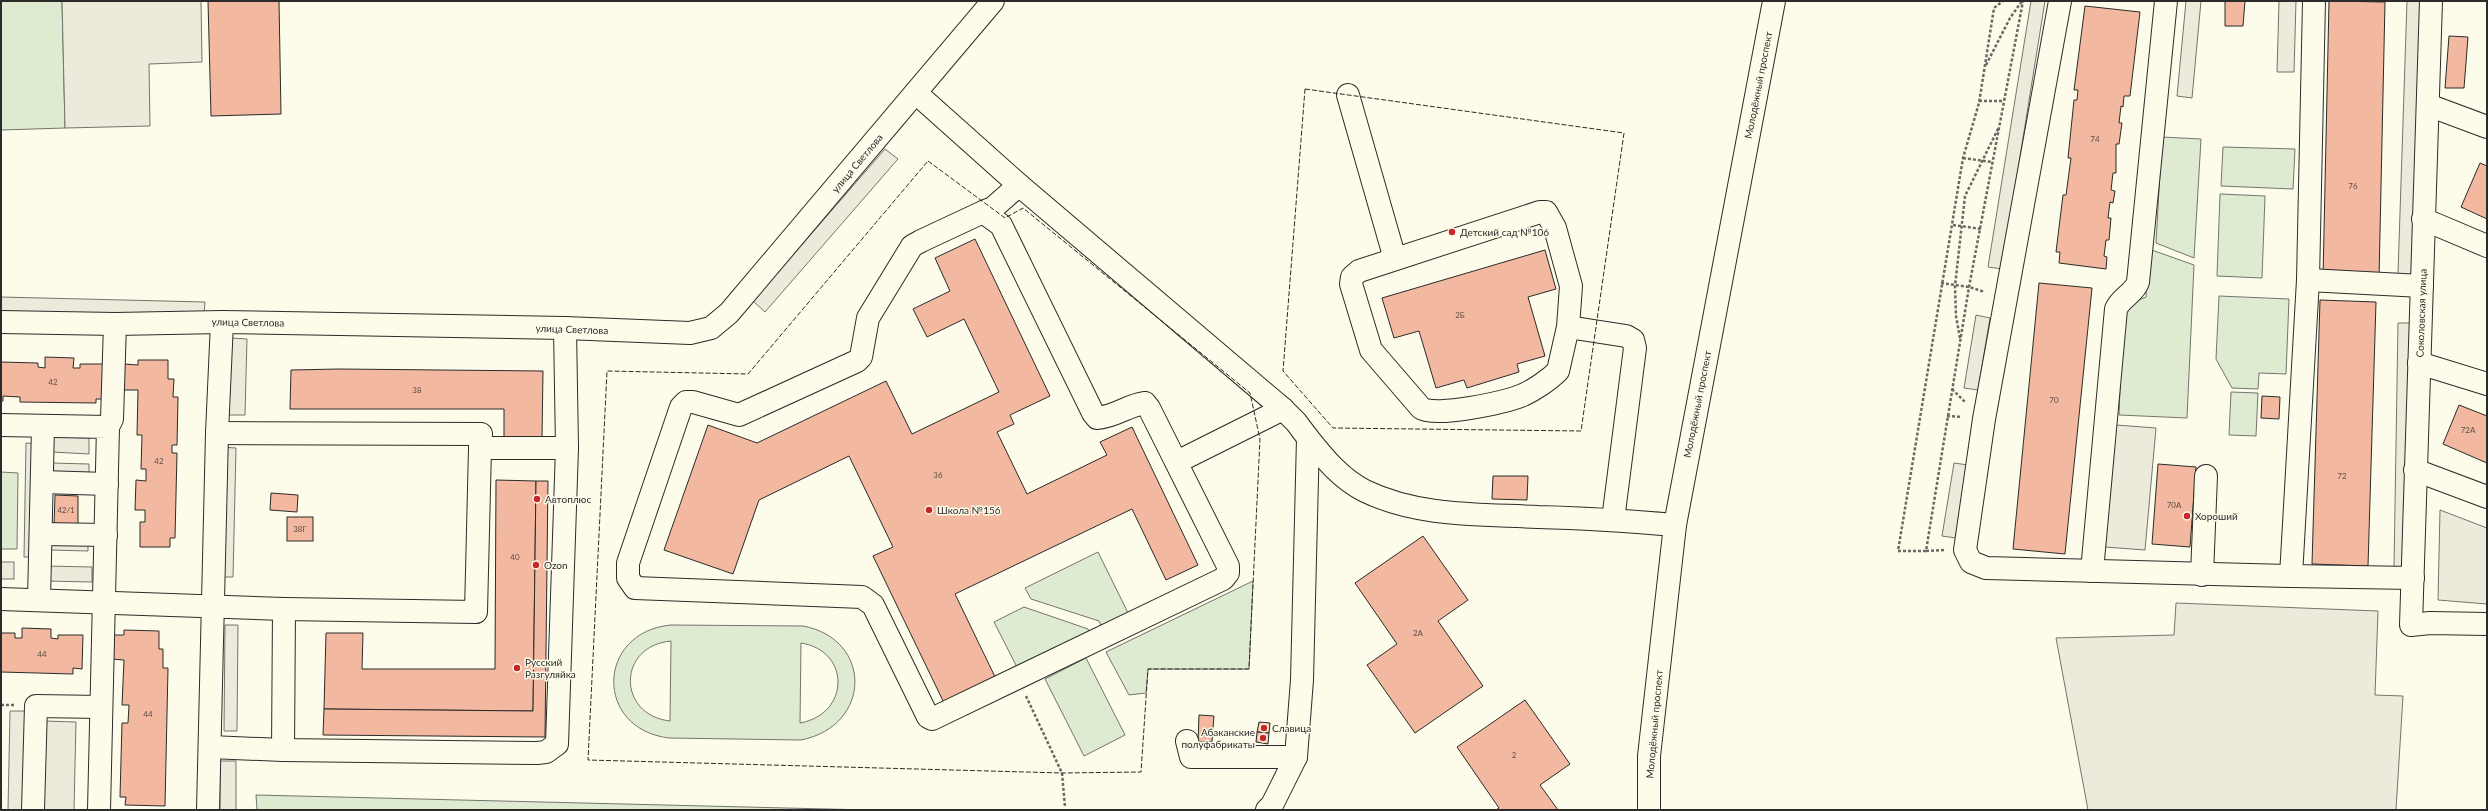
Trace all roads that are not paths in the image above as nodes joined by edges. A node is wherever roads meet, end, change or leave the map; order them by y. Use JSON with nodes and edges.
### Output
{"nodes":[{"id":1,"x":993,"y":1,"type":"edge"},
{"id":2,"x":1774,"y":1,"type":"edge"},
{"id":3,"x":2060,"y":1,"type":"edge"},
{"id":4,"x":2166,"y":1,"type":"edge"},
{"id":5,"x":2314,"y":1,"type":"edge"},
{"id":6,"x":2431,"y":1,"type":"edge"},
{"id":7,"x":916,"y":93,"type":"junction"},
{"id":8,"x":1348,"y":95,"type":"dead end"},
{"id":9,"x":2428,"y":105,"type":"junction"},
{"id":10,"x":2487,"y":127,"type":"edge"},
{"id":11,"x":1019,"y":185,"type":"junction"},
{"id":12,"x":983,"y":212,"type":"junction"},
{"id":13,"x":2423,"y":219,"type":"junction"},
{"id":14,"x":2487,"y":246,"type":"edge"},
{"id":15,"x":1395,"y":259,"type":"junction"},
{"id":16,"x":2308,"y":280,"type":"junction"},
{"id":17,"x":2422,"y":286,"type":"junction"},
{"id":18,"x":1,"y":322,"type":"edge"},
{"id":19,"x":222,"y":322,"type":"junction"},
{"id":20,"x":115,"y":324,"type":"junction"},
{"id":21,"x":1568,"y":327,"type":"junction"},
{"id":22,"x":565,"y":328,"type":"junction"},
{"id":23,"x":2419,"y":363,"type":"junction"},
{"id":24,"x":2487,"y":384,"type":"edge"},
{"id":25,"x":1283,"y":409,"type":"junction"},
{"id":26,"x":1,"y":425,"type":"edge"},
{"id":27,"x":43,"y":426,"type":"junction"},
{"id":28,"x":108,"y":427,"type":"junction"},
{"id":29,"x":217,"y":433,"type":"junction"},
{"id":30,"x":1308,"y":438,"type":"junction"},
{"id":31,"x":480,"y":448,"type":"junction"},
{"id":32,"x":567,"y":448,"type":"junction"},
{"id":33,"x":1177,"y":462,"type":"junction"},
{"id":34,"x":2415,"y":470,"type":"junction"},
{"id":35,"x":2206,"y":476,"type":"dead end"},
{"id":36,"x":42,"y":482,"type":"junction"},
{"id":37,"x":107,"y":484,"type":"junction"},
{"id":38,"x":2487,"y":497,"type":"edge"},
{"id":39,"x":1613,"y":520,"type":"junction"},
{"id":40,"x":1675,"y":526,"type":"junction"},
{"id":41,"x":41,"y":534,"type":"junction"},
{"id":42,"x":106,"y":535,"type":"junction"},
{"id":43,"x":2092,"y":571,"type":"junction"},
{"id":44,"x":2202,"y":575,"type":"junction"},
{"id":45,"x":2291,"y":576,"type":"junction"},
{"id":46,"x":2413,"y":578,"type":"junction"},
{"id":47,"x":1,"y":599,"type":"edge"},
{"id":48,"x":39,"y":600,"type":"junction"},
{"id":49,"x":104,"y":601,"type":"junction"},
{"id":50,"x":212,"y":607,"type":"junction"},
{"id":51,"x":284,"y":609,"type":"junction"},
{"id":52,"x":2487,"y":624,"type":"edge"},
{"id":53,"x":101,"y":707,"type":"junction"},
{"id":54,"x":1187,"y":741,"type":"dead end"},
{"id":55,"x":210,"y":747,"type":"junction"},
{"id":56,"x":283,"y":750,"type":"junction"},
{"id":57,"x":1296,"y":757,"type":"junction"},
{"id":58,"x":33,"y":810,"type":"edge"},
{"id":59,"x":99,"y":810,"type":"edge"},
{"id":60,"x":208,"y":810,"type":"edge"},
{"id":61,"x":1267,"y":810,"type":"edge"},
{"id":62,"x":1649,"y":810,"type":"edge"}],
"edges":[{"from":1,"to":7,"type":"street","name":"улица Светлова"},
{"from":2,"to":40,"type":"street","name":"Молодёжный проспект"},
{"from":3,"to":43,"type":"street"},
{"from":4,"to":43,"type":"street"},
{"from":5,"to":16,"type":"street"},
{"from":6,"to":9,"type":"street","name":"Соколовская улица"},
{"from":7,"to":11,"type":"street"},
{"from":7,"to":22,"type":"street","name":"улица Светлова"},
{"from":8,"to":15,"type":"street"},
{"from":9,"to":10,"type":"street"},
{"from":9,"to":13,"type":"street","name":"Соколовская улица"},
{"from":11,"to":12,"type":"street"},
{"from":11,"to":25,"type":"street"},
{"from":12,"to":33,"type":"street"},
{"from":12,"to":33,"type":"street"},
{"from":13,"to":14,"type":"street"},
{"from":13,"to":17,"type":"street","name":"Соколовская улица"},
{"from":15,"to":21,"type":"street"},
{"from":15,"to":21,"type":"street"},
{"from":16,"to":17,"type":"street"},
{"from":16,"to":45,"type":"street"},
{"from":17,"to":23,"type":"street","name":"Соколовская улица"},
{"from":18,"to":20,"type":"street","name":"улица Светлова"},
{"from":19,"to":20,"type":"street","name":"улица Светлова"},
{"from":19,"to":22,"type":"street","name":"улица Светлова"},
{"from":19,"to":29,"type":"street"},
{"from":20,"to":28,"type":"street"},
{"from":21,"to":39,"type":"street"},
{"from":22,"to":32,"type":"street"},
{"from":23,"to":24,"type":"street"},
{"from":23,"to":34,"type":"street","name":"Соколовская улица"},
{"from":25,"to":30,"type":"street"},
{"from":25,"to":33,"type":"street"},
{"from":26,"to":27,"type":"street"},
{"from":27,"to":28,"type":"street"},
{"from":27,"to":36,"type":"street"},
{"from":28,"to":37,"type":"street"},
{"from":29,"to":31,"type":"street"},
{"from":29,"to":50,"type":"street"},
{"from":30,"to":39,"type":"street"},
{"from":30,"to":57,"type":"street"},
{"from":31,"to":32,"type":"street"},
{"from":31,"to":51,"type":"street"},
{"from":32,"to":56,"type":"street"},
{"from":34,"to":38,"type":"street"},
{"from":34,"to":46,"type":"street","name":"Соколовская улица"},
{"from":35,"to":44,"type":"street"},
{"from":36,"to":37,"type":"street"},
{"from":36,"to":41,"type":"street"},
{"from":37,"to":42,"type":"street"},
{"from":39,"to":40,"type":"street"},
{"from":40,"to":62,"type":"street","name":"Молодёжный проспект"},
{"from":41,"to":42,"type":"street"},
{"from":41,"to":48,"type":"street"},
{"from":42,"to":49,"type":"street"},
{"from":43,"to":44,"type":"street"},
{"from":44,"to":45,"type":"street"},
{"from":45,"to":46,"type":"street"},
{"from":46,"to":52,"type":"street","name":"Соколовская улица"},
{"from":47,"to":48,"type":"street"},
{"from":48,"to":49,"type":"street"},
{"from":49,"to":50,"type":"street"},
{"from":49,"to":53,"type":"street"},
{"from":50,"to":51,"type":"street"},
{"from":50,"to":55,"type":"street"},
{"from":51,"to":56,"type":"street"},
{"from":53,"to":58,"type":"street"},
{"from":53,"to":59,"type":"street"},
{"from":54,"to":57,"type":"street"},
{"from":55,"to":56,"type":"street"},
{"from":55,"to":60,"type":"street"},
{"from":57,"to":61,"type":"street"}]}
